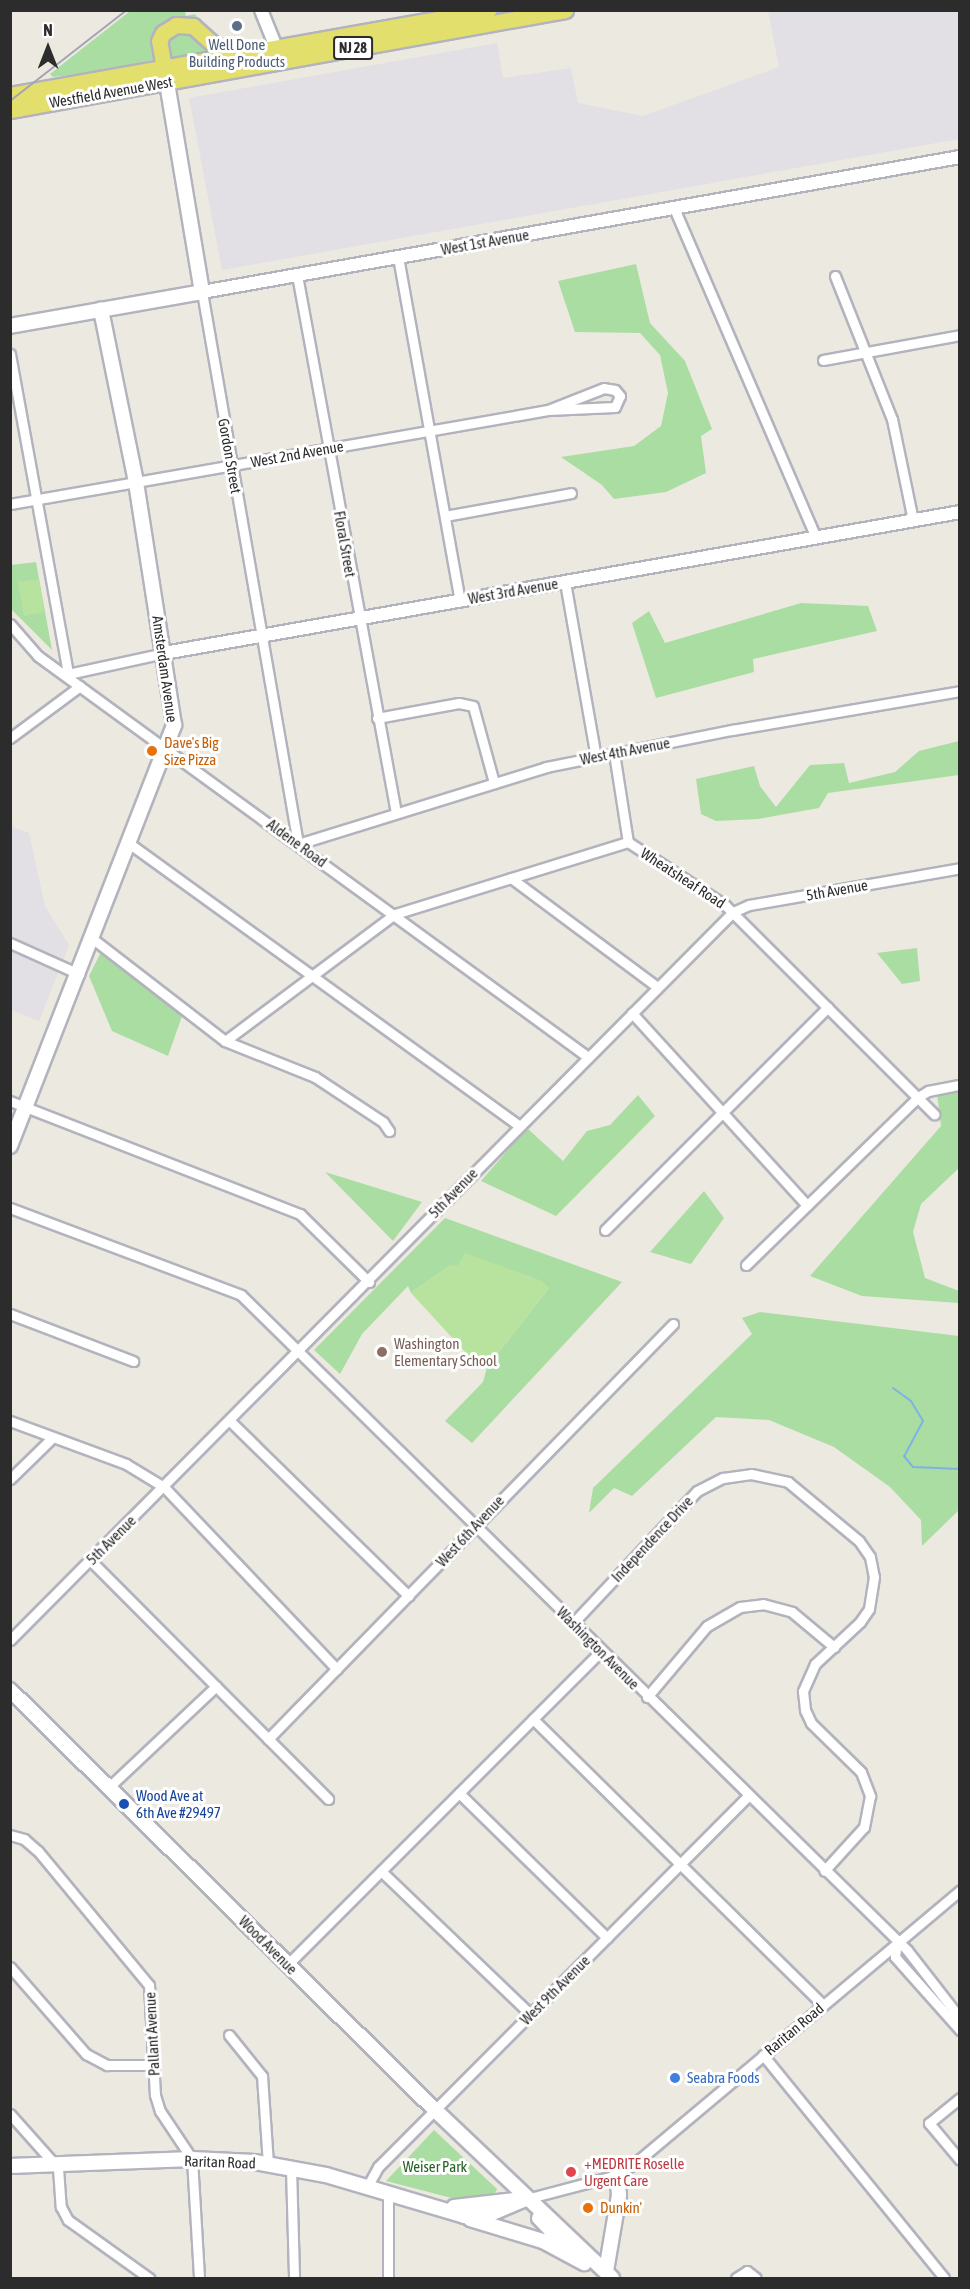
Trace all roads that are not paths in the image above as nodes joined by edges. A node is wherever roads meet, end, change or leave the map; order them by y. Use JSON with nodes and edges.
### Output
{"nodes":[{"id":1,"x":261,"y":10,"type":"edge"},
{"id":2,"x":489,"y":10,"type":"edge"},
{"id":3,"x":566,"y":10,"type":"edge"},
{"id":4,"x":438,"y":21,"type":"edge"},
{"id":5,"x":275,"y":48,"type":"junction"},
{"id":6,"x":240,"y":55,"type":"junction"},
{"id":7,"x":266,"y":64,"type":"junction"},
{"id":8,"x":165,"y":75,"type":"junction"},
{"id":9,"x":10,"y":95,"type":"edge"},
{"id":10,"x":10,"y":110,"type":"edge"},
{"id":11,"x":960,"y":157,"type":"edge"},
{"id":12,"x":674,"y":208,"type":"junction"},
{"id":13,"x":398,"y":257,"type":"junction"},
{"id":14,"x":297,"y":275,"type":"junction"},
{"id":15,"x":835,"y":276,"type":"dead end"},
{"id":16,"x":202,"y":292,"type":"junction"},
{"id":17,"x":100,"y":310,"type":"junction"},
{"id":18,"x":10,"y":326,"type":"edge"},
{"id":19,"x":960,"y":334,"type":"edge"},
{"id":20,"x":866,"y":352,"type":"junction"},
{"id":21,"x":10,"y":354,"type":"edge"},
{"id":22,"x":823,"y":360,"type":"dead end"},
{"id":23,"x":548,"y":410,"type":"junction"},
{"id":24,"x":429,"y":430,"type":"junction"},
{"id":25,"x":329,"y":448,"type":"junction"},
{"id":26,"x":231,"y":465,"type":"junction"},
{"id":27,"x":136,"y":482,"type":"junction"},
{"id":28,"x":570,"y":493,"type":"dead end"},
{"id":29,"x":36,"y":499,"type":"junction"},
{"id":30,"x":10,"y":504,"type":"edge"},
{"id":31,"x":960,"y":512,"type":"edge"},
{"id":32,"x":445,"y":516,"type":"junction"},
{"id":33,"x":913,"y":520,"type":"junction"},
{"id":34,"x":816,"y":537,"type":"junction"},
{"id":35,"x":565,"y":582,"type":"junction"},
{"id":36,"x":460,"y":601,"type":"junction"},
{"id":37,"x":357,"y":619,"type":"junction"},
{"id":38,"x":10,"y":624,"type":"edge"},
{"id":39,"x":261,"y":636,"type":"junction"},
{"id":40,"x":164,"y":653,"type":"junction"},
{"id":41,"x":68,"y":674,"type":"junction"},
{"id":42,"x":80,"y":686,"type":"junction"},
{"id":43,"x":960,"y":692,"type":"edge"},
{"id":44,"x":377,"y":718,"type":"junction"},
{"id":45,"x":10,"y":738,"type":"edge"},
{"id":46,"x":167,"y":748,"type":"junction"},
{"id":47,"x":614,"y":753,"type":"junction"},
{"id":48,"x":596,"y":757,"type":"junction"},
{"id":49,"x":494,"y":783,"type":"junction"},
{"id":50,"x":396,"y":813,"type":"junction"},
{"id":51,"x":628,"y":842,"type":"junction"},
{"id":52,"x":130,"y":844,"type":"junction"},
{"id":53,"x":298,"y":844,"type":"junction"},
{"id":54,"x":960,"y":868,"type":"edge"},
{"id":55,"x":511,"y":878,"type":"junction"},
{"id":56,"x":733,"y":912,"type":"junction"},
{"id":57,"x":394,"y":915,"type":"junction"},
{"id":58,"x":93,"y":939,"type":"junction"},
{"id":59,"x":10,"y":943,"type":"edge"},
{"id":60,"x":79,"y":974,"type":"junction"},
{"id":61,"x":311,"y":977,"type":"junction"},
{"id":62,"x":656,"y":986,"type":"junction"},
{"id":63,"x":828,"y":1007,"type":"junction"},
{"id":64,"x":632,"y":1013,"type":"junction"},
{"id":65,"x":225,"y":1041,"type":"junction"},
{"id":66,"x":588,"y":1057,"type":"junction"},
{"id":67,"x":960,"y":1085,"type":"edge"},
{"id":68,"x":918,"y":1097,"type":"junction"},
{"id":69,"x":10,"y":1101,"type":"edge"},
{"id":70,"x":26,"y":1107,"type":"junction"},
{"id":71,"x":723,"y":1112,"type":"junction"},
{"id":72,"x":934,"y":1114,"type":"dead end"},
{"id":73,"x":519,"y":1126,"type":"junction"},
{"id":74,"x":389,"y":1131,"type":"dead end"},
{"id":75,"x":10,"y":1146,"type":"edge"},
{"id":76,"x":807,"y":1205,"type":"junction"},
{"id":77,"x":10,"y":1208,"type":"edge"},
{"id":78,"x":605,"y":1230,"type":"dead end"},
{"id":79,"x":746,"y":1265,"type":"dead end"},
{"id":80,"x":369,"y":1282,"type":"junction"},
{"id":81,"x":10,"y":1314,"type":"edge"},
{"id":82,"x":673,"y":1324,"type":"dead end"},
{"id":83,"x":300,"y":1352,"type":"junction"},
{"id":84,"x":133,"y":1361,"type":"dead end"},
{"id":85,"x":10,"y":1421,"type":"edge"},
{"id":86,"x":230,"y":1421,"type":"junction"},
{"id":87,"x":52,"y":1437,"type":"junction"},
{"id":88,"x":10,"y":1479,"type":"edge"},
{"id":89,"x":164,"y":1487,"type":"junction"},
{"id":90,"x":476,"y":1525,"type":"junction"},
{"id":91,"x":90,"y":1561,"type":"junction"},
{"id":92,"x":409,"y":1596,"type":"junction"},
{"id":93,"x":573,"y":1623,"type":"junction"},
{"id":94,"x":10,"y":1640,"type":"edge"},
{"id":95,"x":834,"y":1647,"type":"junction"},
{"id":96,"x":601,"y":1651,"type":"junction"},
{"id":97,"x":337,"y":1669,"type":"junction"},
{"id":98,"x":216,"y":1686,"type":"junction"},
{"id":99,"x":10,"y":1690,"type":"edge"},
{"id":100,"x":647,"y":1697,"type":"junction"},
{"id":101,"x":533,"y":1719,"type":"junction"},
{"id":102,"x":268,"y":1739,"type":"junction"},
{"id":103,"x":109,"y":1787,"type":"junction"},
{"id":104,"x":459,"y":1793,"type":"junction"},
{"id":105,"x":748,"y":1796,"type":"junction"},
{"id":106,"x":328,"y":1800,"type":"dead end"},
{"id":107,"x":10,"y":1835,"type":"edge"},
{"id":108,"x":680,"y":1864,"type":"junction"},
{"id":109,"x":381,"y":1871,"type":"junction"},
{"id":110,"x":824,"y":1871,"type":"junction"},
{"id":111,"x":960,"y":1890,"type":"edge"},
{"id":112,"x":607,"y":1938,"type":"junction"},
{"id":113,"x":897,"y":1942,"type":"junction"},
{"id":114,"x":287,"y":1965,"type":"junction"},
{"id":115,"x":10,"y":1967,"type":"edge"},
{"id":116,"x":929,"y":1979,"type":"junction"},
{"id":117,"x":921,"y":1986,"type":"junction"},
{"id":118,"x":823,"y":2005,"type":"junction"},
{"id":119,"x":530,"y":2014,"type":"junction"},
{"id":120,"x":960,"y":2018,"type":"edge"},
{"id":121,"x":960,"y":2031,"type":"edge"},
{"id":122,"x":230,"y":2035,"type":"dead end"},
{"id":123,"x":763,"y":2055,"type":"junction"},
{"id":124,"x":154,"y":2065,"type":"junction"},
{"id":125,"x":960,"y":2098,"type":"edge"},
{"id":126,"x":435,"y":2110,"type":"junction"},
{"id":127,"x":10,"y":2114,"type":"edge"},
{"id":128,"x":192,"y":2159,"type":"junction"},
{"id":129,"x":960,"y":2160,"type":"edge"},
{"id":130,"x":56,"y":2164,"type":"junction"},
{"id":131,"x":268,"y":2164,"type":"junction"},
{"id":132,"x":10,"y":2166,"type":"edge"},
{"id":133,"x":291,"y":2168,"type":"junction"},
{"id":134,"x":617,"y":2174,"type":"junction"},
{"id":135,"x":367,"y":2187,"type":"junction"},
{"id":136,"x":388,"y":2193,"type":"junction"},
{"id":137,"x":526,"y":2199,"type":"junction"},
{"id":138,"x":425,"y":2203,"type":"junction"},
{"id":139,"x":456,"y":2215,"type":"junction"},
{"id":140,"x":584,"y":2264,"type":"junction"},
{"id":141,"x":606,"y":2276,"type":"edge"},
{"id":142,"x":149,"y":2278,"type":"edge"},
{"id":143,"x":199,"y":2278,"type":"edge"},
{"id":144,"x":294,"y":2278,"type":"edge"},
{"id":145,"x":388,"y":2278,"type":"edge"},
{"id":146,"x":736,"y":2278,"type":"edge"},
{"id":147,"x":756,"y":2278,"type":"edge"},
{"id":148,"x":944,"y":2278,"type":"edge"}],
"edges":[{"from":1,"to":5,"type":"street"},
{"from":2,"to":4,"type":"main road","name":"Westfield Avenue West","number":"NJ 28"},
{"from":3,"to":4,"type":"main road","name":"Westfield Avenue West","number":"NJ 28"},
{"from":4,"to":5,"type":"main road","name":"Westfield Avenue West","number":"NJ 28"},
{"from":4,"to":7,"type":"main road","name":"Westfield Avenue West","number":"NJ 28"},
{"from":5,"to":6,"type":"main road","name":"Westfield Avenue West","number":"NJ 28"},
{"from":5,"to":7,"type":"street"},
{"from":6,"to":8,"type":"main road","name":"Westfield Avenue West","number":"NJ 28"},
{"from":6,"to":8,"type":"main road"},
{"from":7,"to":8,"type":"main road","name":"Westfield Avenue West","number":"NJ 28"},
{"from":8,"to":9,"type":"main road","name":"Westfield Avenue West","number":"NJ 28"},
{"from":8,"to":10,"type":"main road","name":"Westfield Avenue West","number":"NJ 28"},
{"from":8,"to":16,"type":"main road","name":"Gordon Street"},
{"from":11,"to":12,"type":"street","name":"West 1st Avenue"},
{"from":12,"to":13,"type":"street","name":"West 1st Avenue"},
{"from":12,"to":34,"type":"street"},
{"from":13,"to":14,"type":"street","name":"West 1st Avenue"},
{"from":13,"to":24,"type":"street"},
{"from":14,"to":16,"type":"street","name":"West 1st Avenue"},
{"from":14,"to":25,"type":"street","name":"Floral Street"},
{"from":15,"to":20,"type":"street"},
{"from":16,"to":17,"type":"main road","name":"West 1st Avenue"},
{"from":16,"to":26,"type":"street","name":"Gordon Street"},
{"from":17,"to":18,"type":"main road","name":"West 1st Avenue"},
{"from":17,"to":27,"type":"main road","name":"Amsterdam Avenue"},
{"from":19,"to":20,"type":"street"},
{"from":20,"to":22,"type":"street"},
{"from":20,"to":33,"type":"street"},
{"from":21,"to":29,"type":"street"},
{"from":23,"to":23,"type":"street","name":"West 2nd Avenue"},
{"from":23,"to":24,"type":"street","name":"West 2nd Avenue"},
{"from":24,"to":25,"type":"street","name":"West 2nd Avenue"},
{"from":24,"to":32,"type":"street"},
{"from":25,"to":26,"type":"street","name":"West 2nd Avenue"},
{"from":25,"to":37,"type":"street","name":"Floral Street"},
{"from":26,"to":27,"type":"street","name":"West 2nd Avenue"},
{"from":26,"to":39,"type":"street","name":"Gordon Street"},
{"from":27,"to":29,"type":"street","name":"West 2nd Avenue"},
{"from":27,"to":40,"type":"main road","name":"Amsterdam Avenue"},
{"from":28,"to":32,"type":"street"},
{"from":29,"to":30,"type":"street","name":"West 2nd Avenue"},
{"from":29,"to":41,"type":"street"},
{"from":31,"to":33,"type":"street","name":"West 3rd Avenue"},
{"from":32,"to":36,"type":"street"},
{"from":33,"to":34,"type":"street","name":"West 3rd Avenue"},
{"from":34,"to":35,"type":"street","name":"West 3rd Avenue"},
{"from":35,"to":36,"type":"street","name":"West 3rd Avenue"},
{"from":35,"to":48,"type":"street"},
{"from":36,"to":37,"type":"street","name":"West 3rd Avenue"},
{"from":37,"to":39,"type":"street","name":"West 3rd Avenue"},
{"from":37,"to":44,"type":"street","name":"Floral Street"},
{"from":38,"to":41,"type":"street","name":"Aldene Road"},
{"from":39,"to":40,"type":"street","name":"West 3rd Avenue"},
{"from":39,"to":53,"type":"street","name":"Gordon Street"},
{"from":40,"to":41,"type":"street","name":"West 3rd Avenue"},
{"from":40,"to":46,"type":"main road","name":"Amsterdam Avenue"},
{"from":41,"to":42,"type":"street","name":"Aldene Road"},
{"from":42,"to":45,"type":"street"},
{"from":42,"to":46,"type":"street","name":"Aldene Road"},
{"from":43,"to":47,"type":"street","name":"West 4th Avenue"},
{"from":44,"to":49,"type":"street"},
{"from":44,"to":50,"type":"street","name":"Floral Street"},
{"from":46,"to":52,"type":"main road","name":"Amsterdam Avenue"},
{"from":46,"to":53,"type":"street","name":"Aldene Road"},
{"from":47,"to":48,"type":"street","name":"West 4th Avenue"},
{"from":47,"to":51,"type":"street"},
{"from":48,"to":49,"type":"street","name":"West 4th Avenue"},
{"from":49,"to":50,"type":"street","name":"West 4th Avenue"},
{"from":50,"to":53,"type":"street","name":"West 4th Avenue"},
{"from":51,"to":55,"type":"street","name":"Wheatsheaf Road"},
{"from":51,"to":56,"type":"street","name":"Wheatsheaf Road"},
{"from":52,"to":58,"type":"main road","name":"Amsterdam Avenue"},
{"from":52,"to":61,"type":"street"},
{"from":53,"to":57,"type":"street","name":"Aldene Road"},
{"from":54,"to":56,"type":"street","name":"5th Avenue"},
{"from":55,"to":57,"type":"street","name":"Wheatsheaf Road"},
{"from":55,"to":62,"type":"street"},
{"from":56,"to":62,"type":"street","name":"5th Avenue"},
{"from":56,"to":63,"type":"street","name":"Wheatsheaf Road"},
{"from":57,"to":61,"type":"street","name":"Wheatsheaf Road"},
{"from":57,"to":66,"type":"street","name":"Aldene Road"},
{"from":58,"to":60,"type":"main road","name":"Amsterdam Avenue"},
{"from":58,"to":65,"type":"street"},
{"from":59,"to":60,"type":"street"},
{"from":60,"to":70,"type":"main road","name":"Amsterdam Avenue"},
{"from":61,"to":65,"type":"street","name":"Wheatsheaf Road"},
{"from":61,"to":73,"type":"street"},
{"from":62,"to":64,"type":"street","name":"5th Avenue"},
{"from":63,"to":68,"type":"street","name":"Wheatsheaf Road"},
{"from":63,"to":71,"type":"street"},
{"from":64,"to":66,"type":"street","name":"5th Avenue"},
{"from":64,"to":71,"type":"street"},
{"from":65,"to":74,"type":"street"},
{"from":66,"to":73,"type":"street","name":"5th Avenue"},
{"from":67,"to":68,"type":"street"},
{"from":68,"to":72,"type":"street","name":"Wheatsheaf Road"},
{"from":68,"to":76,"type":"street"},
{"from":69,"to":70,"type":"street"},
{"from":70,"to":75,"type":"main road","name":"Amsterdam Avenue"},
{"from":70,"to":80,"type":"street"},
{"from":71,"to":76,"type":"street"},
{"from":71,"to":78,"type":"street"},
{"from":73,"to":80,"type":"street","name":"5th Avenue"},
{"from":76,"to":79,"type":"street"},
{"from":77,"to":83,"type":"street","name":"Washington Avenue"},
{"from":80,"to":83,"type":"street","name":"5th Avenue"},
{"from":81,"to":84,"type":"street"},
{"from":82,"to":90,"type":"street","name":"West 6th Avenue"},
{"from":83,"to":86,"type":"street","name":"5th Avenue"},
{"from":83,"to":90,"type":"street","name":"Washington Avenue"},
{"from":85,"to":87,"type":"street"},
{"from":86,"to":89,"type":"street","name":"5th Avenue"},
{"from":86,"to":92,"type":"street"},
{"from":87,"to":88,"type":"street"},
{"from":87,"to":89,"type":"street"},
{"from":89,"to":91,"type":"street","name":"5th Avenue"},
{"from":89,"to":97,"type":"street"},
{"from":90,"to":92,"type":"street","name":"West 6th Avenue"},
{"from":90,"to":93,"type":"street","name":"Washington Avenue"},
{"from":91,"to":94,"type":"street","name":"5th Avenue"},
{"from":91,"to":98,"type":"street"},
{"from":92,"to":97,"type":"street","name":"West 6th Avenue"},
{"from":93,"to":95,"type":"street","name":"Independence Drive"},
{"from":93,"to":96,"type":"street","name":"Washington Avenue"},
{"from":95,"to":100,"type":"street"},
{"from":95,"to":110,"type":"street","name":"Independence Drive"},
{"from":96,"to":100,"type":"street","name":"Washington Avenue"},
{"from":96,"to":101,"type":"street"},
{"from":97,"to":102,"type":"street","name":"West 6th Avenue"},
{"from":98,"to":102,"type":"street"},
{"from":98,"to":103,"type":"street"},
{"from":99,"to":103,"type":"main road","name":"Wood Avenue"},
{"from":100,"to":105,"type":"street","name":"Washington Avenue"},
{"from":101,"to":104,"type":"street"},
{"from":101,"to":108,"type":"street"},
{"from":102,"to":106,"type":"street"},
{"from":103,"to":114,"type":"main road","name":"Wood Avenue"},
{"from":104,"to":109,"type":"street"},
{"from":104,"to":112,"type":"street"},
{"from":105,"to":108,"type":"street","name":"West 9th Avenue"},
{"from":105,"to":110,"type":"street","name":"Washington Avenue"},
{"from":107,"to":124,"type":"street","name":"Pallant Avenue"},
{"from":108,"to":112,"type":"street","name":"West 9th Avenue"},
{"from":108,"to":118,"type":"street"},
{"from":109,"to":114,"type":"street"},
{"from":109,"to":119,"type":"street"},
{"from":110,"to":113,"type":"street","name":"Washington Avenue"},
{"from":111,"to":113,"type":"street","name":"Raritan Road"},
{"from":112,"to":119,"type":"street","name":"West 9th Avenue"},
{"from":113,"to":116,"type":"street","name":"Washington Avenue"},
{"from":113,"to":117,"type":"street"},
{"from":113,"to":118,"type":"street","name":"Raritan Road"},
{"from":114,"to":126,"type":"main road","name":"Wood Avenue"},
{"from":115,"to":124,"type":"street"},
{"from":116,"to":117,"type":"street"},
{"from":116,"to":120,"type":"street","name":"Washington Avenue"},
{"from":117,"to":121,"type":"street"},
{"from":118,"to":123,"type":"street","name":"Raritan Road"},
{"from":119,"to":126,"type":"street","name":"West 9th Avenue"},
{"from":122,"to":131,"type":"street"},
{"from":123,"to":134,"type":"street","name":"Raritan Road"},
{"from":123,"to":148,"type":"street"},
{"from":124,"to":128,"type":"street","name":"Pallant Avenue"},
{"from":125,"to":129,"type":"street"},
{"from":126,"to":135,"type":"street","name":"West 9th Avenue"},
{"from":126,"to":137,"type":"main road","name":"Wood Avenue"},
{"from":127,"to":130,"type":"street"},
{"from":128,"to":130,"type":"main road","name":"Raritan Road"},
{"from":128,"to":131,"type":"main road","name":"Raritan Road"},
{"from":128,"to":143,"type":"street"},
{"from":130,"to":132,"type":"main road","name":"Raritan Road"},
{"from":130,"to":142,"type":"street"},
{"from":131,"to":133,"type":"main road","name":"Raritan Road"},
{"from":133,"to":135,"type":"main road","name":"Raritan Road"},
{"from":133,"to":144,"type":"street"},
{"from":134,"to":137,"type":"street","name":"Raritan Road"},
{"from":134,"to":141,"type":"main road"},
{"from":135,"to":136,"type":"main road","name":"Raritan Road"},
{"from":136,"to":138,"type":"main road","name":"Raritan Road"},
{"from":136,"to":145,"type":"street"},
{"from":137,"to":138,"type":"main road","name":"Raritan Road"},
{"from":137,"to":139,"type":"main road","name":"Raritan Road"},
{"from":137,"to":140,"type":"main road","name":"Wood Avenue"},
{"from":137,"to":141,"type":"main road","name":"Wood Avenue"},
{"from":138,"to":139,"type":"main road","name":"Raritan Road"},
{"from":139,"to":140,"type":"main road"},
{"from":140,"to":141,"type":"main road","name":"Wood Avenue"},
{"from":146,"to":147,"type":"street"}]}
